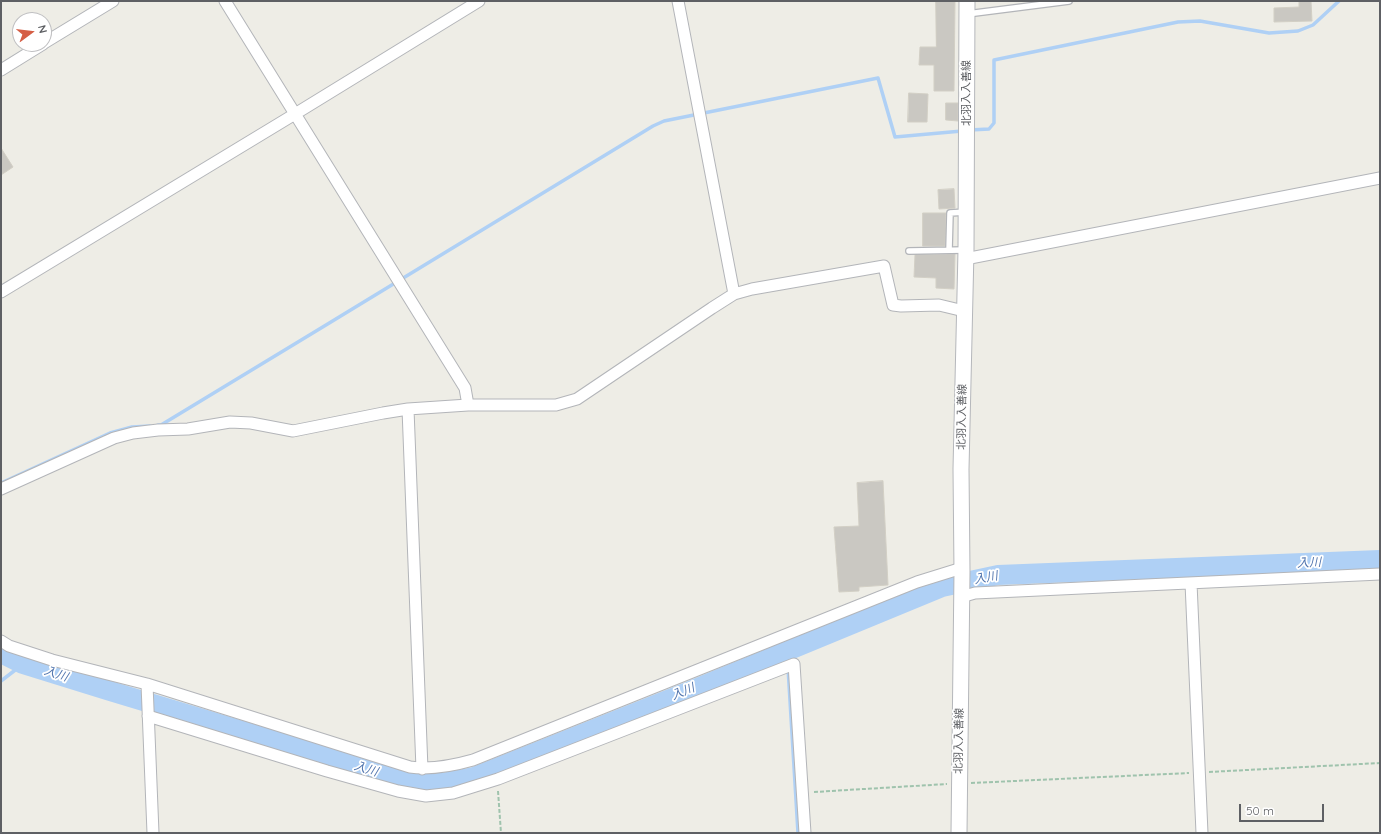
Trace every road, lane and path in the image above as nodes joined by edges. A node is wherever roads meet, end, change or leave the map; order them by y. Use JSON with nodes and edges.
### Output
{"nodes":[{"id":1,"x":113,"y":1,"type":"edge"},
{"id":2,"x":225,"y":1,"type":"edge"},
{"id":3,"x":479,"y":1,"type":"edge"},
{"id":4,"x":678,"y":1,"type":"edge"},
{"id":5,"x":1069,"y":1,"type":"edge"},
{"id":6,"x":967,"y":8,"type":"edge"},
{"id":7,"x":52,"y":38,"type":"edge"},
{"id":8,"x":30,"y":52,"type":"edge"},
{"id":9,"x":1,"y":70,"type":"edge"},
{"id":10,"x":295,"y":114,"type":"junction"},
{"id":11,"x":1380,"y":178,"type":"edge"},
{"id":12,"x":966,"y":212,"type":"junction"},
{"id":13,"x":949,"y":250,"type":"junction"},
{"id":14,"x":910,"y":251,"type":"dead end"},
{"id":15,"x":966,"y":254,"type":"junction"},
{"id":16,"x":1,"y":292,"type":"edge"},
{"id":17,"x":734,"y":294,"type":"junction"},
{"id":18,"x":964,"y":311,"type":"junction"},
{"id":19,"x":468,"y":405,"type":"junction"},
{"id":20,"x":408,"y":410,"type":"junction"},
{"id":21,"x":1,"y":489,"type":"edge"},
{"id":22,"x":962,"y":570,"type":"junction"},
{"id":23,"x":1380,"y":574,"type":"edge"},
{"id":24,"x":1191,"y":583,"type":"junction"},
{"id":25,"x":961,"y":594,"type":"junction"},
{"id":26,"x":1,"y":641,"type":"edge"},
{"id":27,"x":147,"y":684,"type":"junction"},
{"id":28,"x":148,"y":716,"type":"junction"},
{"id":29,"x":1380,"y":763,"type":"edge"},
{"id":30,"x":422,"y":769,"type":"junction"},
{"id":31,"x":1200,"y":772,"type":"junction"},
{"id":32,"x":498,"y":779,"type":"junction"},
{"id":33,"x":959,"y":783,"type":"junction"},
{"id":34,"x":802,"y":793,"type":"junction"},
{"id":35,"x":153,"y":833,"type":"edge"},
{"id":36,"x":501,"y":833,"type":"edge"},
{"id":37,"x":805,"y":833,"type":"edge"},
{"id":38,"x":959,"y":833,"type":"edge"},
{"id":39,"x":1202,"y":833,"type":"edge"}],
"edges":[{"from":1,"to":7,"type":"street"},
{"from":2,"to":10,"type":"street"},
{"from":3,"to":10,"type":"street"},
{"from":4,"to":17,"type":"street"},
{"from":5,"to":6,"type":"lane"},
{"from":6,"to":12,"type":"main road","name":"北羽入入善線"},
{"from":8,"to":9,"type":"street"},
{"from":10,"to":16,"type":"street"},
{"from":10,"to":19,"type":"street"},
{"from":11,"to":15,"type":"street"},
{"from":12,"to":13,"type":"lane"},
{"from":12,"to":15,"type":"main road","name":"北羽入入善線"},
{"from":13,"to":14,"type":"lane"},
{"from":13,"to":15,"type":"lane"},
{"from":15,"to":18,"type":"main road","name":"北羽入入善線"},
{"from":17,"to":18,"type":"street"},
{"from":17,"to":19,"type":"street"},
{"from":18,"to":22,"type":"main road","name":"北羽入入善線"},
{"from":19,"to":20,"type":"street"},
{"from":20,"to":21,"type":"street"},
{"from":20,"to":30,"type":"street"},
{"from":22,"to":25,"type":"main road","name":"北羽入入善線"},
{"from":22,"to":30,"type":"street"},
{"from":23,"to":24,"type":"street"},
{"from":24,"to":25,"type":"street"},
{"from":24,"to":31,"type":"street"},
{"from":25,"to":33,"type":"main road","name":"北羽入入善線"},
{"from":26,"to":27,"type":"street"},
{"from":27,"to":28,"type":"street"},
{"from":27,"to":30,"type":"street"},
{"from":28,"to":32,"type":"street"},
{"from":28,"to":35,"type":"street"},
{"from":29,"to":31,"type":"path"},
{"from":31,"to":33,"type":"path"},
{"from":31,"to":39,"type":"street"},
{"from":32,"to":34,"type":"street"},
{"from":32,"to":36,"type":"path"},
{"from":33,"to":34,"type":"path"},
{"from":33,"to":38,"type":"main road","name":"北羽入入善線"},
{"from":34,"to":37,"type":"street"}]}
